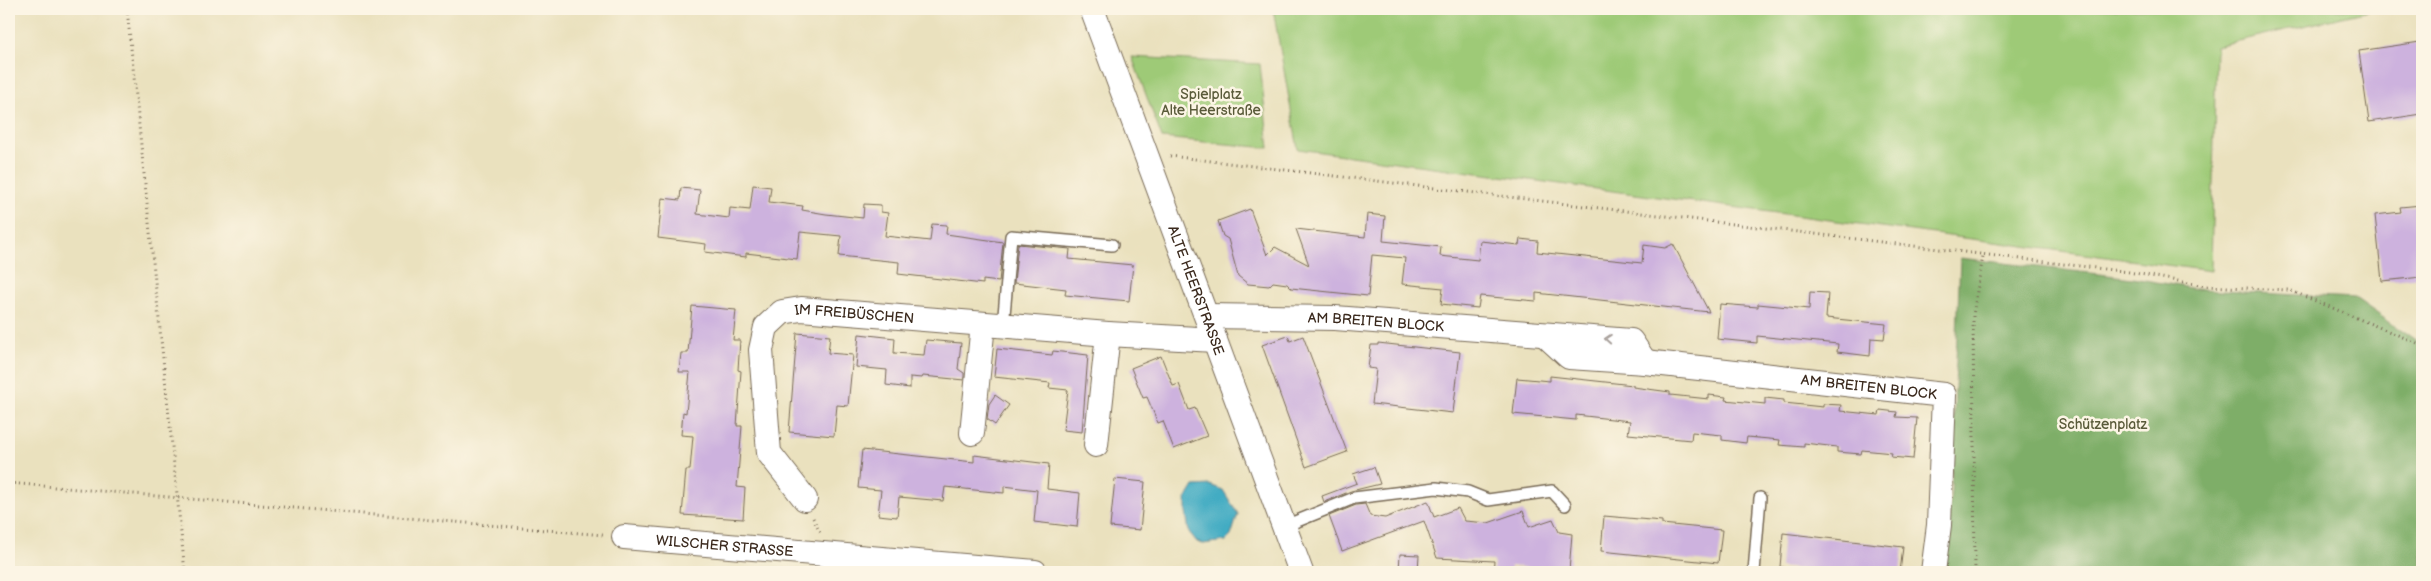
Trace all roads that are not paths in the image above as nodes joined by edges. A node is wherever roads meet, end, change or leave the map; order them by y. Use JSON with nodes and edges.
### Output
{"nodes":[{"id":1,"x":1092,"y":9,"type":"edge"},
{"id":2,"x":1112,"y":245,"type":"dead end"},
{"id":3,"x":1206,"y":316,"type":"junction"},
{"id":4,"x":993,"y":325,"type":"junction"},
{"id":5,"x":1108,"y":334,"type":"junction"},
{"id":6,"x":1215,"y":340,"type":"junction"},
{"id":7,"x":972,"y":433,"type":"dead end"},
{"id":8,"x":1096,"y":445,"type":"dead end"},
{"id":9,"x":1760,"y":498,"type":"dead end"},
{"id":10,"x":805,"y":499,"type":"dead end"},
{"id":11,"x":1565,"y":506,"type":"dead end"},
{"id":12,"x":1285,"y":526,"type":"junction"},
{"id":13,"x":624,"y":537,"type":"road end"},
{"id":14,"x":1035,"y":572,"type":"edge"},
{"id":15,"x":1301,"y":572,"type":"edge"},
{"id":16,"x":1754,"y":572,"type":"edge"},
{"id":17,"x":1933,"y":572,"type":"edge"}],
"edges":[{"from":1,"to":3,"type":"street","name":"ALTE HEERSTRASSE"},
{"from":2,"to":4,"type":"lane"},
{"from":3,"to":6,"type":"street","name":"ALTE HEERSTRASSE"},
{"from":3,"to":17,"type":"street","name":"AM BREITEN BLOCK"},
{"from":4,"to":5,"type":"street","name":"IM FREIBÜSCHEN"},
{"from":4,"to":7,"type":"street"},
{"from":4,"to":10,"type":"street","name":"IM FREIBÜSCHEN"},
{"from":5,"to":6,"type":"street","name":"IM FREIBÜSCHEN"},
{"from":5,"to":8,"type":"street"},
{"from":6,"to":12,"type":"street","name":"ALTE HEERSTRASSE"},
{"from":9,"to":16,"type":"lane"},
{"from":11,"to":12,"type":"lane"},
{"from":12,"to":15,"type":"street","name":"ALTE HEERSTRASSE"},
{"from":13,"to":14,"type":"street","name":"WILSCHER STRASSE"}]}
